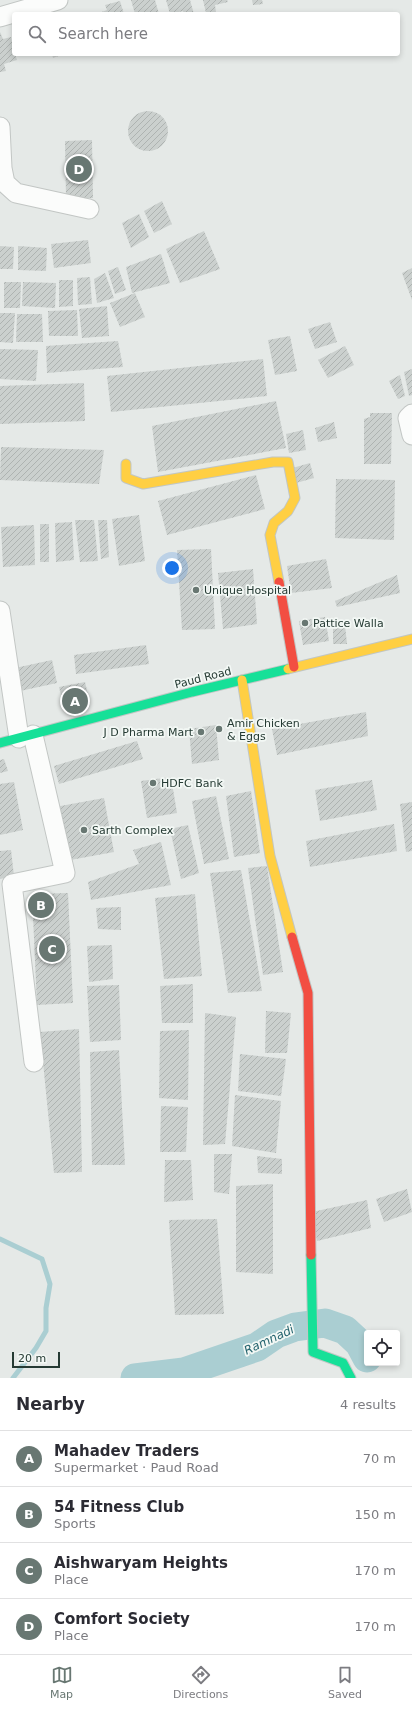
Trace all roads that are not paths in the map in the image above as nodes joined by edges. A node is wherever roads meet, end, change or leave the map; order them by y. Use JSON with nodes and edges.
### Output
{"nodes":[{"id":1,"x":58,"y":0,"type":"edge"},
{"id":2,"x":17,"y":12,"type":"edge"},
{"id":3,"x":12,"y":13,"type":"edge"},
{"id":4,"x":0,"y":17,"type":"edge"},
{"id":5,"x":0,"y":127,"type":"edge"},
{"id":6,"x":90,"y":209,"type":"dead end"},
{"id":7,"x":412,"y":414,"type":"edge"},
{"id":8,"x":412,"y":435,"type":"edge"},
{"id":9,"x":126,"y":464,"type":"dead end"},
{"id":10,"x":0,"y":612,"type":"edge"},
{"id":11,"x":412,"y":640,"type":"edge"},
{"id":12,"x":294,"y":667,"type":"junction"},
{"id":13,"x":242,"y":680,"type":"junction"},
{"id":14,"x":26,"y":737,"type":"junction"},
{"id":15,"x":0,"y":743,"type":"edge"},
{"id":16,"x":6,"y":885,"type":"edge"},
{"id":17,"x":34,"y":1062,"type":"dead end"},
{"id":18,"x":351,"y":1378,"type":"edge"}],
"edges":[{"from":1,"to":2,"type":"street"},
{"from":3,"to":4,"type":"street"},
{"from":5,"to":6,"type":"street"},
{"from":7,"to":8,"type":"street"},
{"from":9,"to":12,"type":"street"},
{"from":10,"to":14,"type":"street"},
{"from":11,"to":12,"type":"street","name":"Paud Road"},
{"from":12,"to":13,"type":"street","name":"Paud Road"},
{"from":13,"to":14,"type":"street","name":"Paud Road"},
{"from":13,"to":18,"type":"street"},
{"from":14,"to":15,"type":"street","name":"Paud Road"},
{"from":14,"to":16,"type":"street"},
{"from":16,"to":17,"type":"street"}]}
